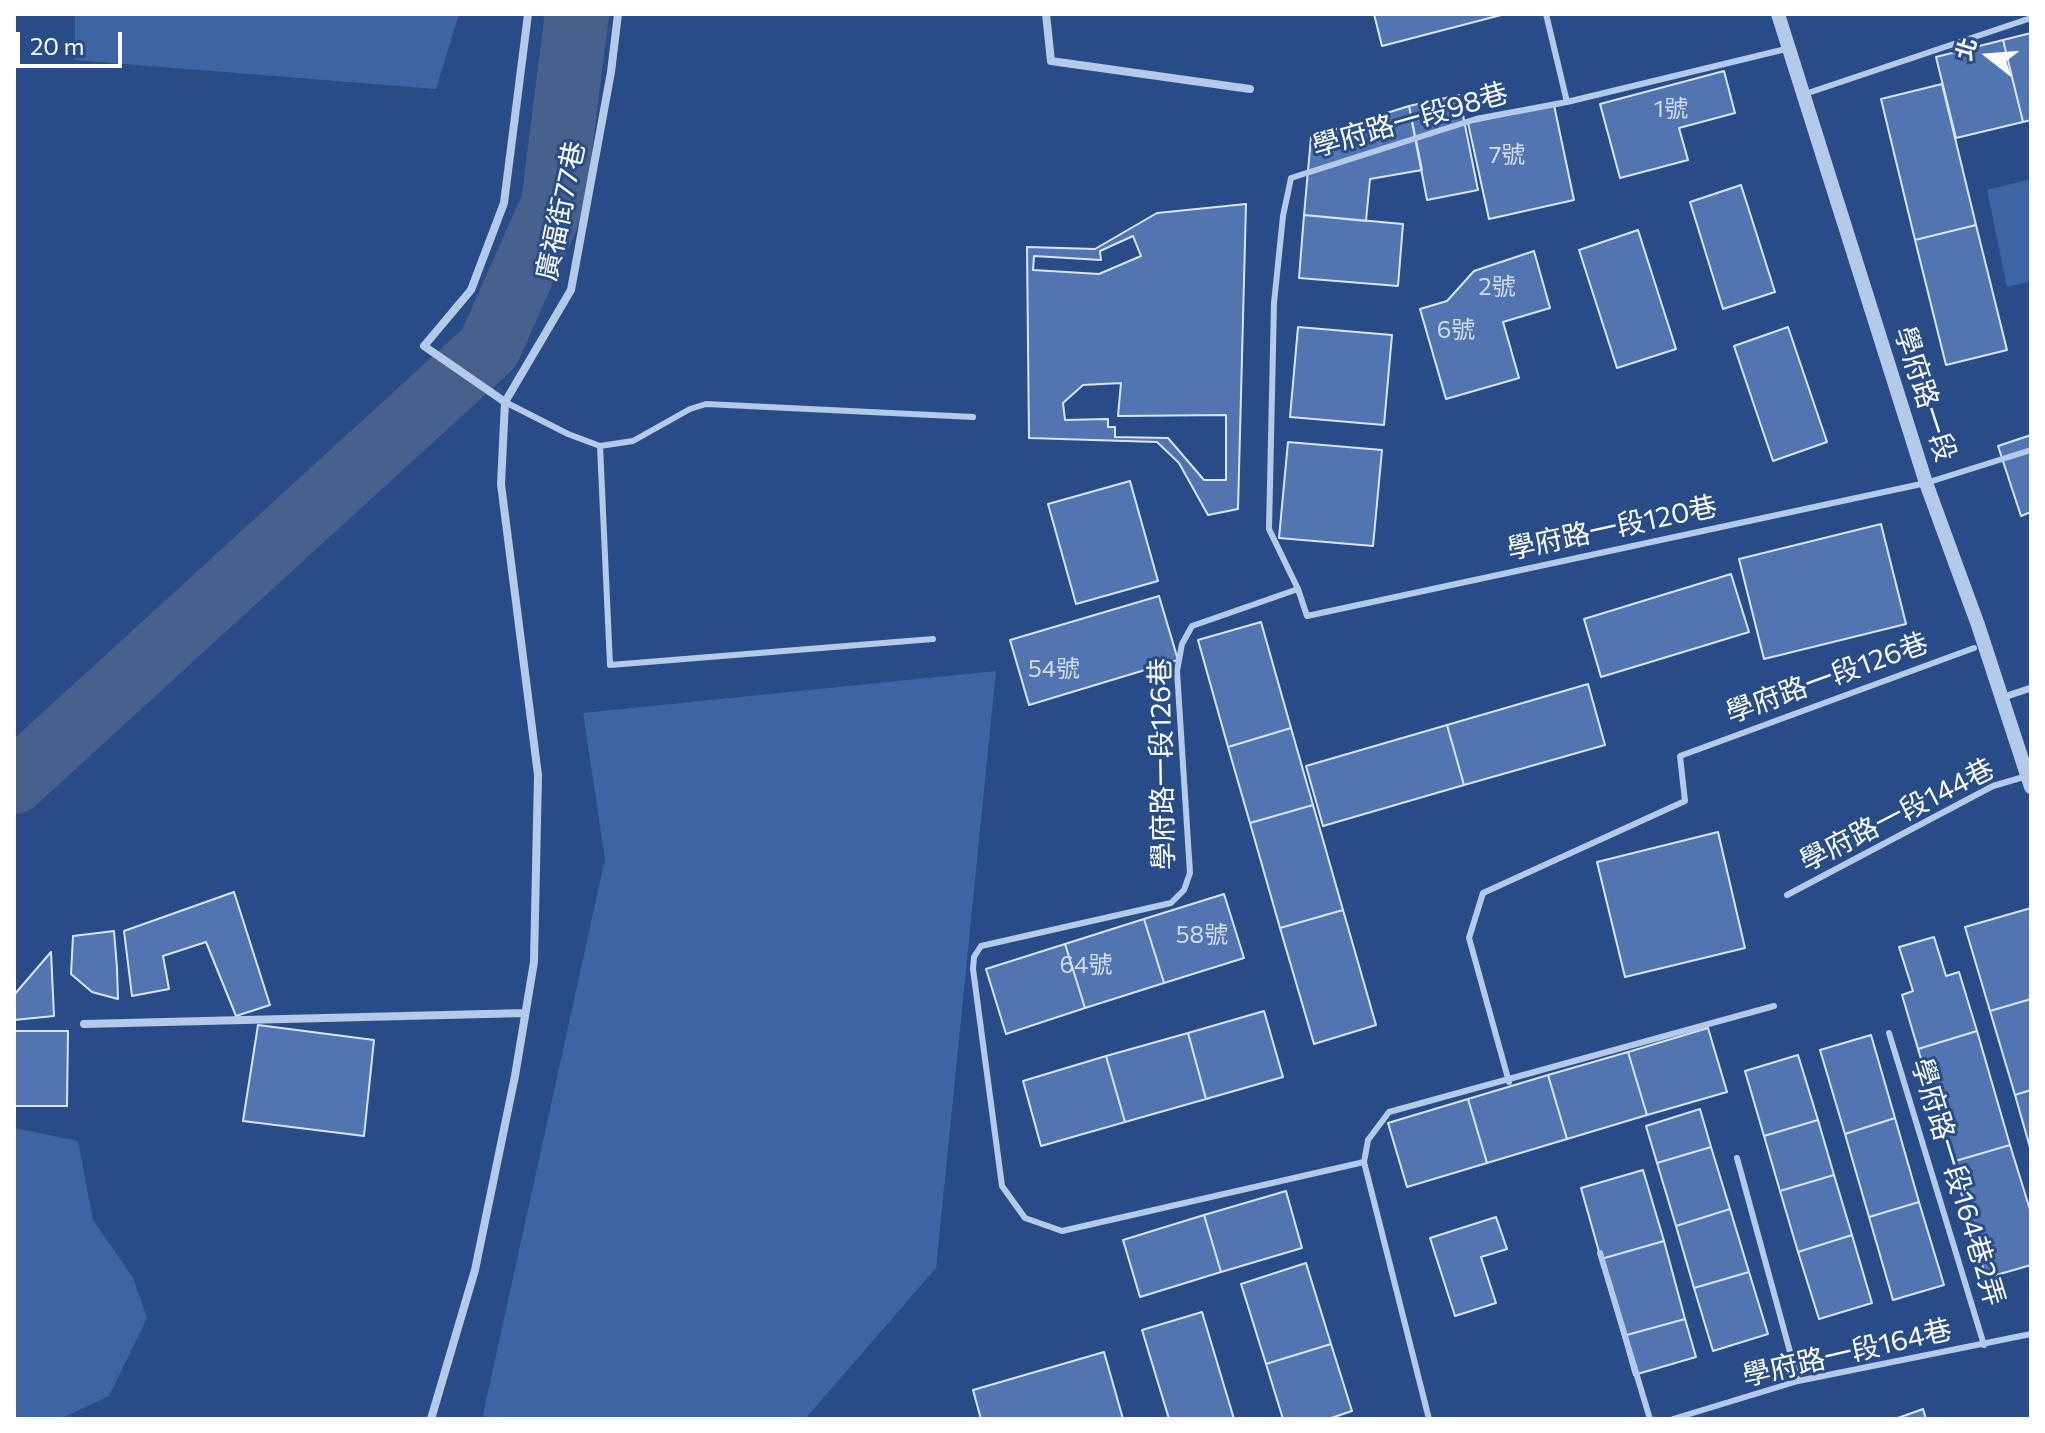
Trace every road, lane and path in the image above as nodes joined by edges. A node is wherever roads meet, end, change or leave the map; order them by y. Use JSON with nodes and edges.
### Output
{"nodes":[{"id":1,"x":528,"y":14,"type":"edge"},
{"id":2,"x":618,"y":14,"type":"edge"},
{"id":3,"x":1046,"y":14,"type":"edge"},
{"id":4,"x":1546,"y":14,"type":"edge"},
{"id":5,"x":1778,"y":14,"type":"edge"},
{"id":6,"x":2031,"y":18,"type":"edge"},
{"id":7,"x":1790,"y":48,"type":"junction"},
{"id":8,"x":1250,"y":89,"type":"dead end"},
{"id":9,"x":1805,"y":94,"type":"junction"},
{"id":10,"x":1567,"y":102,"type":"junction"},
{"id":11,"x":505,"y":402,"type":"junction"},
{"id":12,"x":973,"y":417,"type":"dead end"},
{"id":13,"x":600,"y":446,"type":"junction"},
{"id":14,"x":2031,"y":450,"type":"edge"},
{"id":15,"x":1926,"y":483,"type":"junction"},
{"id":16,"x":1298,"y":589,"type":"junction"},
{"id":17,"x":1307,"y":616,"type":"joint"},
{"id":18,"x":933,"y":639,"type":"dead end"},
{"id":19,"x":1974,"y":648,"type":"dead end"},
{"id":20,"x":2031,"y":688,"type":"edge"},
{"id":21,"x":2001,"y":698,"type":"junction"},
{"id":22,"x":2029,"y":782,"type":"edge"},
{"id":23,"x":1787,"y":895,"type":"dead end"},
{"id":24,"x":1774,"y":1006,"type":"dead end"},
{"id":25,"x":525,"y":1013,"type":"junction"},
{"id":26,"x":84,"y":1024,"type":"dead end"},
{"id":27,"x":1889,"y":1033,"type":"dead end"},
{"id":28,"x":1509,"y":1082,"type":"junction"},
{"id":29,"x":1737,"y":1158,"type":"dead end"},
{"id":30,"x":1364,"y":1162,"type":"junction"},
{"id":31,"x":1600,"y":1253,"type":"dead end"},
{"id":32,"x":2031,"y":1334,"type":"edge"},
{"id":33,"x":1984,"y":1345,"type":"junction"},
{"id":34,"x":1798,"y":1381,"type":"junction"},
{"id":35,"x":431,"y":1419,"type":"edge"},
{"id":36,"x":1429,"y":1419,"type":"edge"},
{"id":37,"x":1650,"y":1419,"type":"edge"},
{"id":38,"x":1673,"y":1419,"type":"edge"}],
"edges":[{"from":1,"to":11,"type":"street","name":"廣福街77巷"},
{"from":2,"to":11,"type":"street","name":"廣福街77巷"},
{"from":3,"to":8,"type":"street"},
{"from":4,"to":10,"type":"lane"},
{"from":5,"to":7,"type":"street","name":"學府路一段"},
{"from":6,"to":9,"type":"lane"},
{"from":7,"to":9,"type":"street","name":"學府路一段"},
{"from":7,"to":10,"type":"lane","name":"學府路一段98巷"},
{"from":9,"to":15,"type":"street","name":"學府路一段"},
{"from":10,"to":16,"type":"lane","name":"學府路一段98巷"},
{"from":11,"to":13,"type":"lane"},
{"from":11,"to":25,"type":"street"},
{"from":12,"to":13,"type":"lane"},
{"from":13,"to":18,"type":"lane"},
{"from":14,"to":15,"type":"lane","name":"學府路一段120巷"},
{"from":15,"to":17,"type":"lane","name":"學府路一段120巷"},
{"from":15,"to":21,"type":"street","name":"學府路一段"},
{"from":16,"to":17,"type":"lane","name":"學府路一段98巷"},
{"from":16,"to":30,"type":"lane","name":"學府路一段126巷"},
{"from":19,"to":28,"type":"lane","name":"學府路一段126巷"},
{"from":20,"to":21,"type":"street"},
{"from":21,"to":22,"type":"street","name":"學府路一段"},
{"from":22,"to":23,"type":"lane","name":"學府路一段144巷"},
{"from":24,"to":28,"type":"lane"},
{"from":25,"to":26,"type":"street"},
{"from":25,"to":35,"type":"street"},
{"from":27,"to":33,"type":"lane","name":"學府路一段164巷2弄"},
{"from":28,"to":30,"type":"lane"},
{"from":29,"to":34,"type":"lane"},
{"from":30,"to":36,"type":"lane"},
{"from":31,"to":37,"type":"lane"},
{"from":32,"to":33,"type":"lane","name":"學府路一段164巷"},
{"from":33,"to":34,"type":"lane","name":"學府路一段164巷"},
{"from":34,"to":38,"type":"lane","name":"學府路一段164巷"}]}
